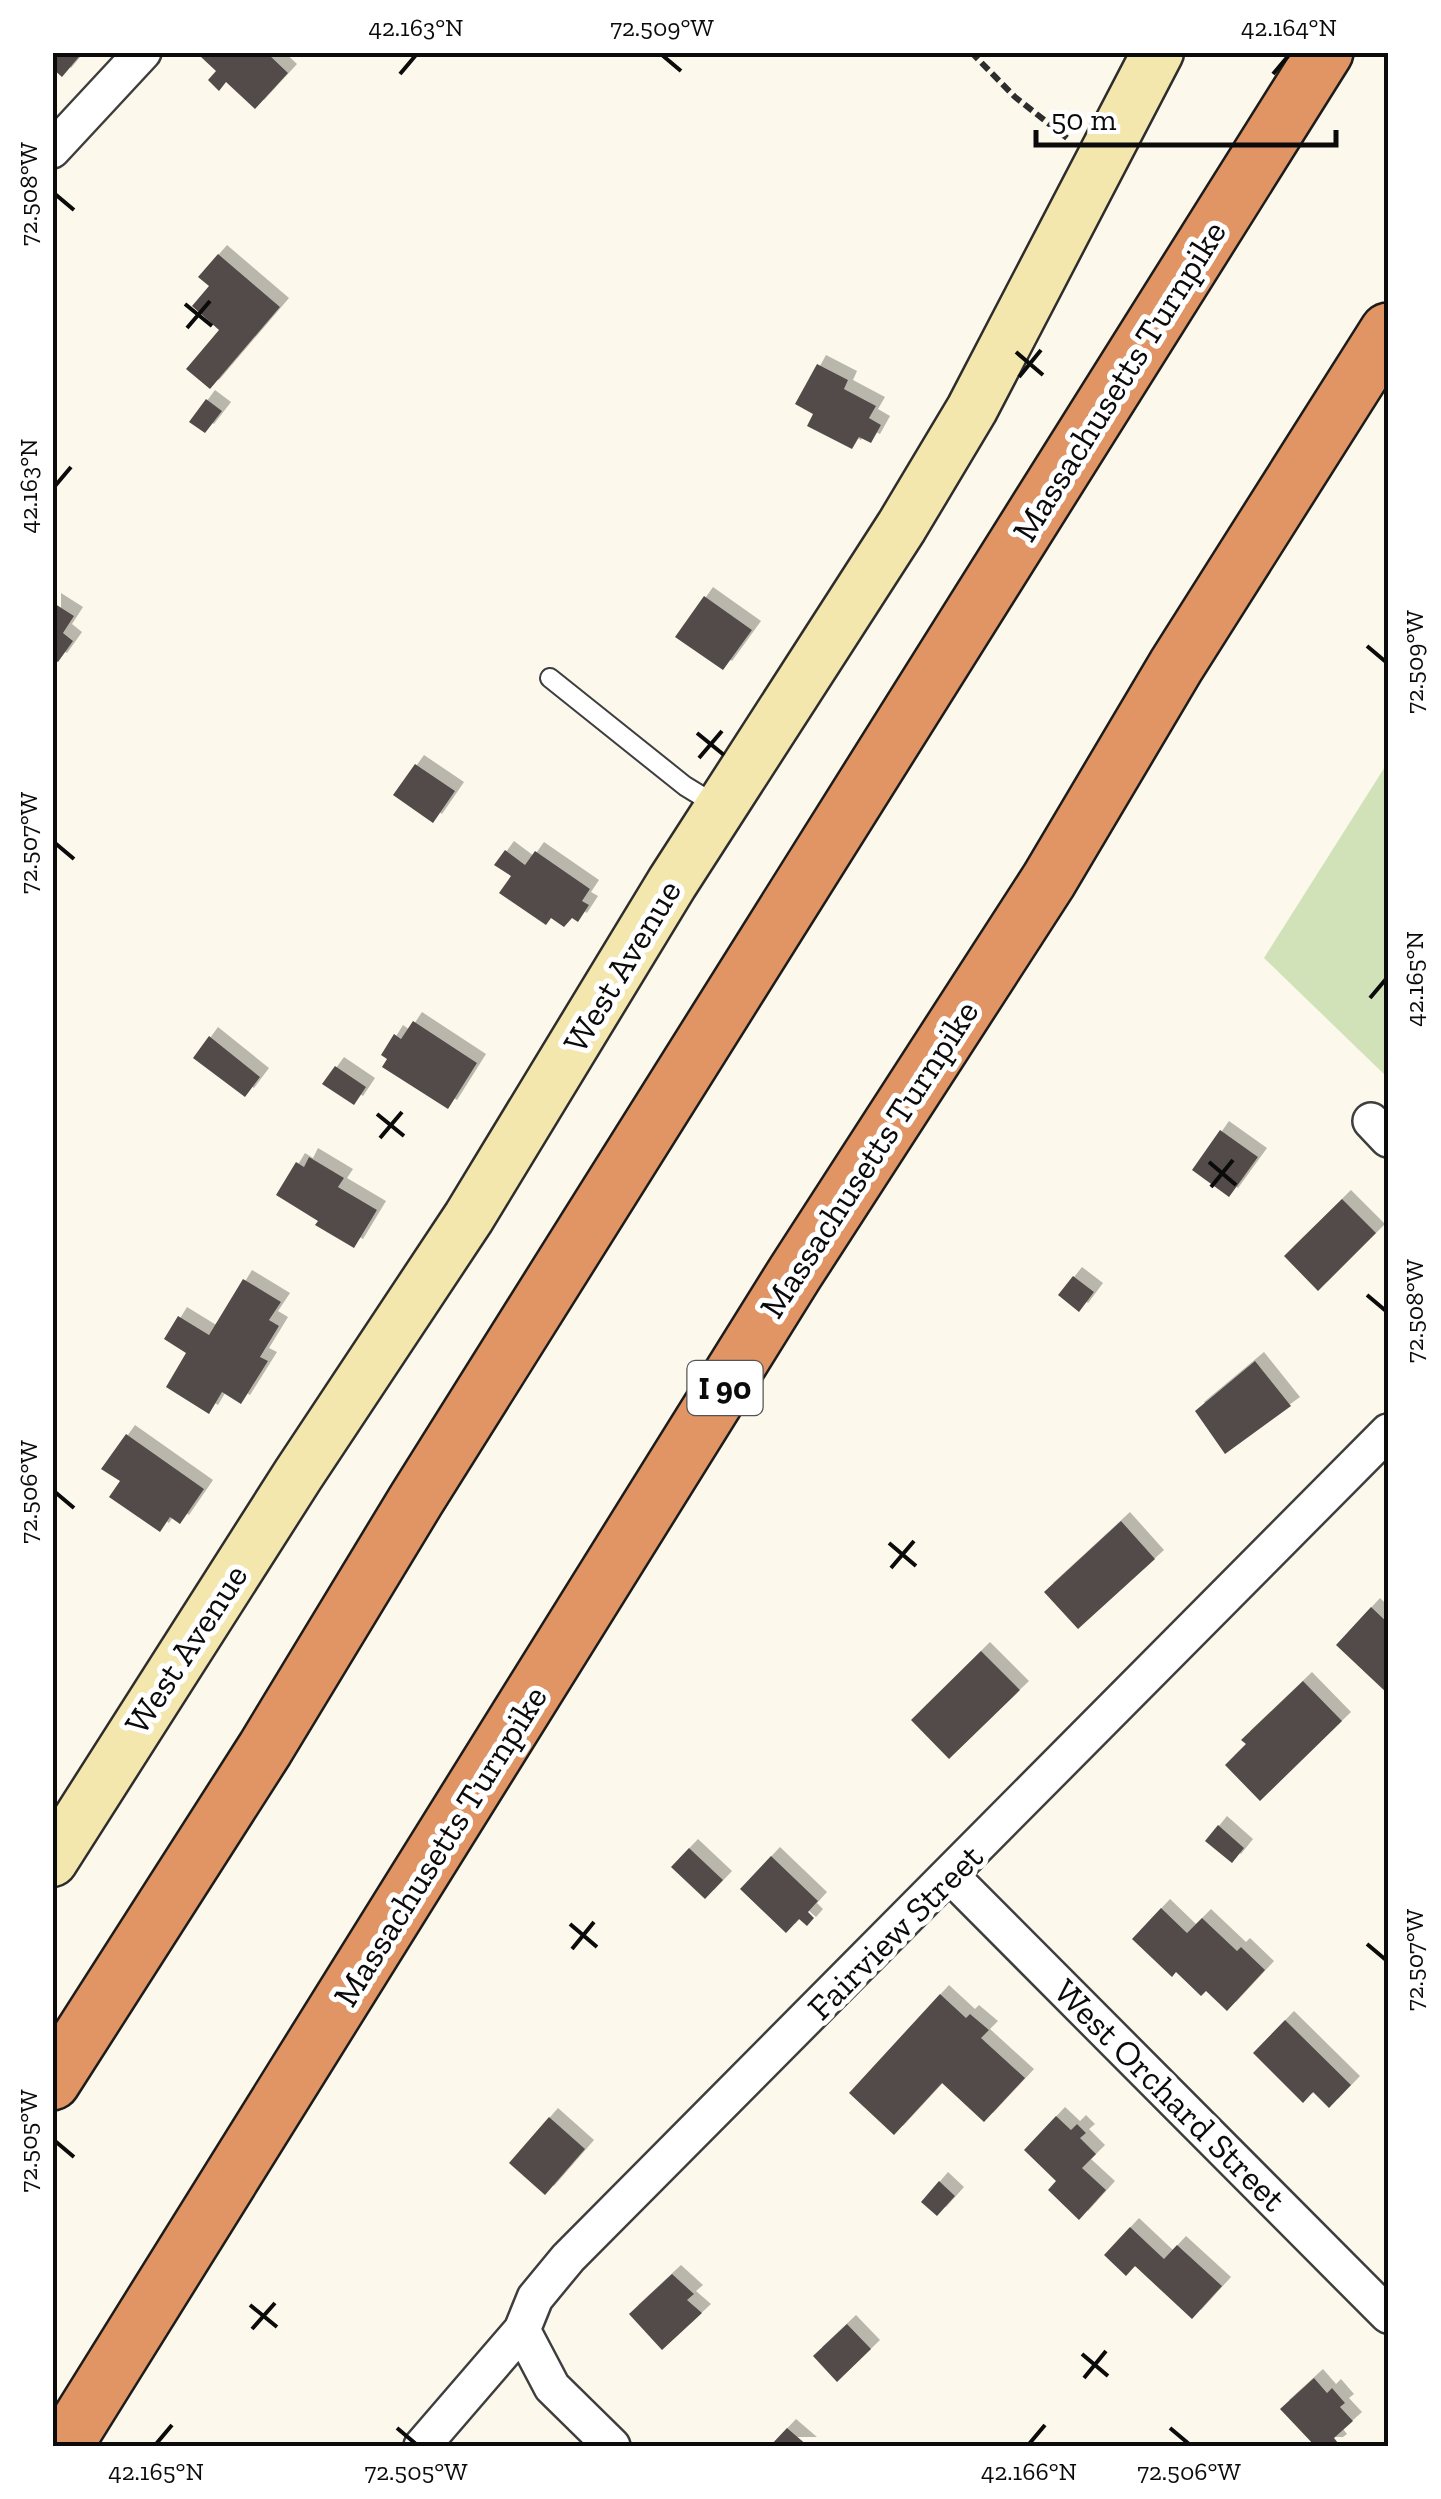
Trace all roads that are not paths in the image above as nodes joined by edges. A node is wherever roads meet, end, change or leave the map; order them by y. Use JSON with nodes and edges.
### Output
{"nodes":[{"id":1,"x":143,"y":52,"type":"edge"},
{"id":2,"x":1158,"y":52,"type":"edge"},
{"id":3,"x":1320,"y":61,"type":"edge"},
{"id":4,"x":52,"y":150,"type":"edge"},
{"id":5,"x":1388,"y":331,"type":"edge"},
{"id":6,"x":550,"y":678,"type":"dead end"},
{"id":7,"x":720,"y":808,"type":"junction"},
{"id":8,"x":1388,"y":1432,"type":"edge"},
{"id":9,"x":52,"y":1861,"type":"edge"},
{"id":10,"x":951,"y":1876,"type":"junction"},
{"id":11,"x":52,"y":2082,"type":"edge"},
{"id":12,"x":1388,"y":2315,"type":"edge"},
{"id":13,"x":522,"y":2330,"type":"junction"},
{"id":14,"x":64,"y":2446,"type":"edge"},
{"id":15,"x":422,"y":2446,"type":"edge"},
{"id":16,"x":612,"y":2446,"type":"edge"}],
"edges":[{"from":1,"to":4,"type":"street"},
{"from":2,"to":7,"type":"main road","name":"West Avenue"},
{"from":3,"to":11,"type":"highway","name":"Massachusetts Turnpike"},
{"from":5,"to":14,"type":"highway","name":"Massachusetts Turnpike","number":"I 90"},
{"from":6,"to":7,"type":"lane"},
{"from":7,"to":9,"type":"main road","name":"West Avenue"},
{"from":8,"to":10,"type":"street","name":"Fairview Street"},
{"from":10,"to":12,"type":"street","name":"West Orchard Street"},
{"from":10,"to":13,"type":"street","name":"Fairview Street"},
{"from":13,"to":15,"type":"street","name":"Fairview Street"},
{"from":13,"to":16,"type":"street"}]}
